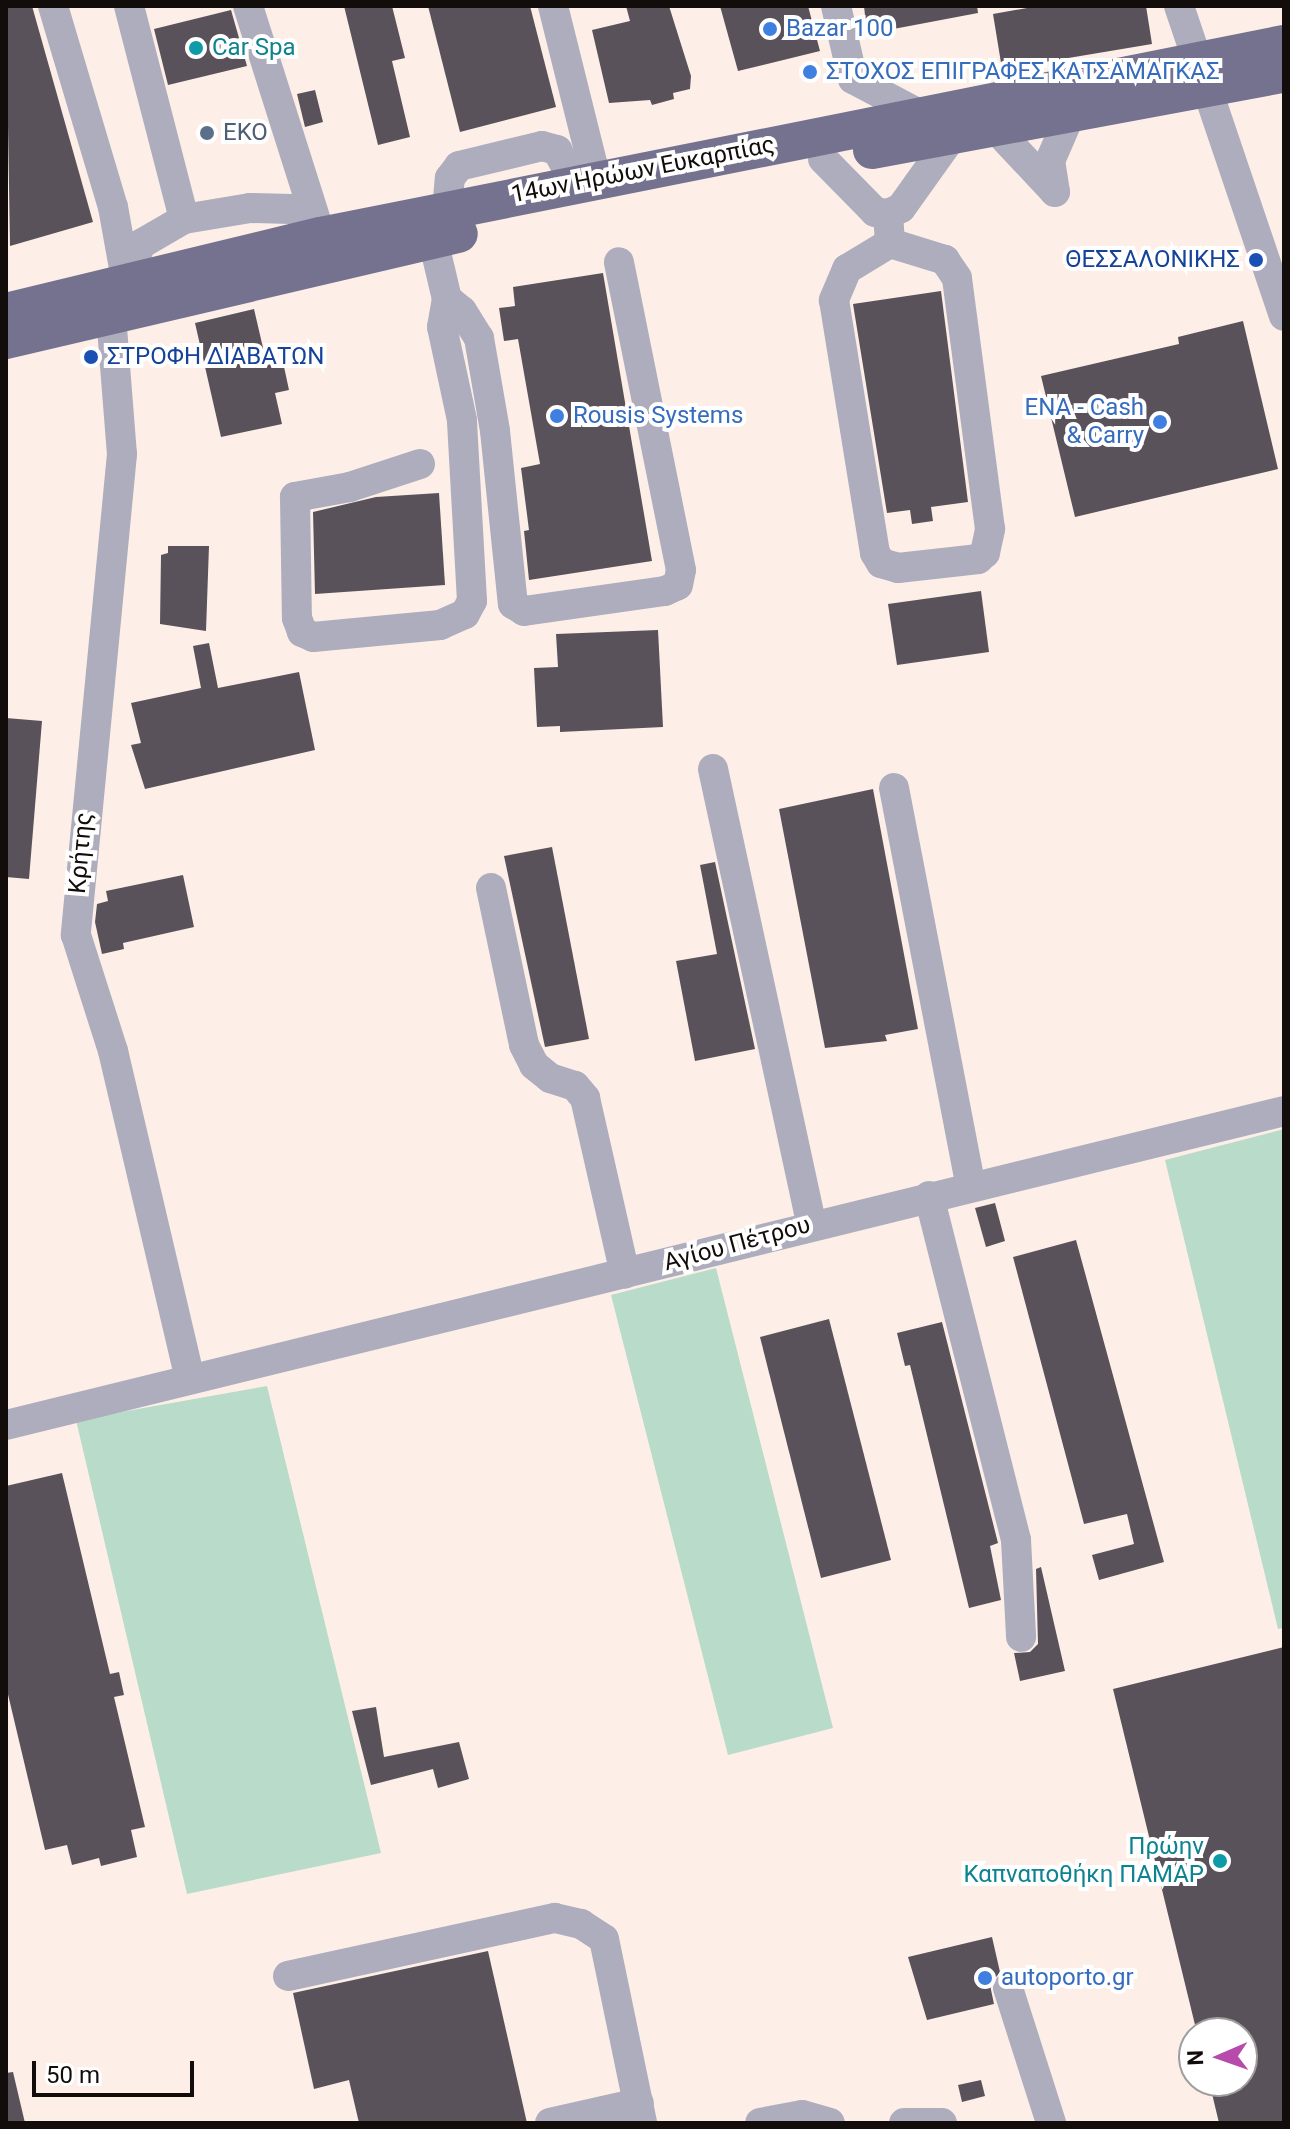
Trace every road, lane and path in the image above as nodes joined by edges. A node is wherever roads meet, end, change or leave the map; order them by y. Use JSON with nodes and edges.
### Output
{"nodes":[{"id":1,"x":53,"y":6,"type":"edge"},
{"id":2,"x":129,"y":6,"type":"edge"},
{"id":3,"x":248,"y":6,"type":"edge"},
{"id":4,"x":553,"y":6,"type":"edge"},
{"id":5,"x":836,"y":6,"type":"edge"},
{"id":6,"x":1179,"y":6,"type":"edge"},
{"id":7,"x":1284,"y":44,"type":"edge"},
{"id":8,"x":1284,"y":74,"type":"edge"},
{"id":9,"x":1200,"y":76,"type":"junction"},
{"id":10,"x":1071,"y":113,"type":"junction"},
{"id":11,"x":919,"y":114,"type":"junction"},
{"id":12,"x":994,"y":127,"type":"junction"},
{"id":13,"x":953,"y":135,"type":"junction"},
{"id":14,"x":823,"y":159,"type":"junction"},
{"id":15,"x":586,"y":181,"type":"junction"},
{"id":16,"x":184,"y":219,"type":"junction"},
{"id":17,"x":440,"y":225,"type":"junction"},
{"id":18,"x":889,"y":228,"type":"junction"},
{"id":19,"x":321,"y":236,"type":"junction"},
{"id":20,"x":619,"y":262,"type":"dead end"},
{"id":21,"x":126,"y":279,"type":"junction"},
{"id":22,"x":447,"y":299,"type":"junction"},
{"id":23,"x":6,"y":312,"type":"edge"},
{"id":24,"x":111,"y":315,"type":"junction"},
{"id":25,"x":1284,"y":316,"type":"edge"},
{"id":26,"x":6,"y":340,"type":"edge"},
{"id":27,"x":420,"y":464,"type":"dead end"},
{"id":28,"x":713,"y":769,"type":"dead end"},
{"id":29,"x":894,"y":788,"type":"dead end"},
{"id":30,"x":491,"y":888,"type":"dead end"},
{"id":31,"x":1284,"y":1111,"type":"edge"},
{"id":32,"x":971,"y":1186,"type":"junction"},
{"id":33,"x":929,"y":1196,"type":"junction"},
{"id":34,"x":811,"y":1224,"type":"junction"},
{"id":35,"x":625,"y":1274,"type":"junction"},
{"id":36,"x":190,"y":1379,"type":"junction"},
{"id":37,"x":6,"y":1425,"type":"edge"},
{"id":38,"x":1021,"y":1637,"type":"dead end"},
{"id":39,"x":288,"y":1976,"type":"dead end"},
{"id":40,"x":1008,"y":1988,"type":"dead end"},
{"id":41,"x":640,"y":2113,"type":"edge"},
{"id":42,"x":550,"y":2123,"type":"edge"},
{"id":43,"x":760,"y":2123,"type":"edge"},
{"id":44,"x":830,"y":2123,"type":"edge"},
{"id":45,"x":904,"y":2123,"type":"edge"},
{"id":46,"x":942,"y":2123,"type":"edge"},
{"id":47,"x":1051,"y":2123,"type":"edge"}],
"edges":[{"from":1,"to":21,"type":"street"},
{"from":2,"to":16,"type":"street"},
{"from":3,"to":19,"type":"street"},
{"from":4,"to":15,"type":"street"},
{"from":5,"to":11,"type":"street"},
{"from":6,"to":9,"type":"street"},
{"from":7,"to":9,"type":"main road","name":"14ων Ηρώων Ευκαρπίας"},
{"from":8,"to":9,"type":"main road","name":"14ων Ηρώων Ευκαρπίας"},
{"from":9,"to":10,"type":"main road","name":"14ων Ηρώων Ευκαρπίας"},
{"from":9,"to":11,"type":"main road","name":"14ων Ηρώων Ευκαρπίας"},
{"from":9,"to":25,"type":"street"},
{"from":10,"to":12,"type":"main road","name":"14ων Ηρώων Ευκαρπίας"},
{"from":10,"to":12,"type":"street"},
{"from":11,"to":15,"type":"main road","name":"14ων Ηρώων Ευκαρπίας"},
{"from":12,"to":13,"type":"main road","name":"14ων Ηρώων Ευκαρπίας"},
{"from":13,"to":14,"type":"main road","name":"14ων Ηρώων Ευκαρπίας"},
{"from":13,"to":18,"type":"street"},
{"from":14,"to":17,"type":"main road","name":"14ων Ηρώων Ευκαρπίας"},
{"from":14,"to":18,"type":"street"},
{"from":15,"to":17,"type":"main road","name":"14ων Ηρώων Ευκαρπίας"},
{"from":16,"to":19,"type":"street"},
{"from":16,"to":21,"type":"street"},
{"from":17,"to":19,"type":"main road","name":"14ων Ηρώων Ευκαρπίας"},
{"from":17,"to":22,"type":"street"},
{"from":17,"to":24,"type":"main road","name":"14ων Ηρώων Ευκαρπίας"},
{"from":18,"to":18,"type":"street"},
{"from":19,"to":21,"type":"main road","name":"14ων Ηρώων Ευκαρπίας"},
{"from":20,"to":22,"type":"street"},
{"from":21,"to":23,"type":"main road","name":"14ων Ηρώων Ευκαρπίας"},
{"from":22,"to":27,"type":"street"},
{"from":24,"to":26,"type":"main road","name":"14ων Ηρώων Ευκαρπίας"},
{"from":24,"to":36,"type":"street","name":"Κρήτης"},
{"from":28,"to":34,"type":"street"},
{"from":29,"to":32,"type":"street"},
{"from":30,"to":35,"type":"street"},
{"from":31,"to":32,"type":"street","name":"Αγίου Πέτρου"},
{"from":32,"to":33,"type":"street","name":"Αγίου Πέτρου"},
{"from":33,"to":34,"type":"street","name":"Αγίου Πέτρου"},
{"from":33,"to":38,"type":"street"},
{"from":34,"to":35,"type":"street","name":"Αγίου Πέτρου"},
{"from":35,"to":36,"type":"street","name":"Αγίου Πέτρου"},
{"from":36,"to":37,"type":"street","name":"Αγίου Πέτρου"},
{"from":39,"to":41,"type":"street"},
{"from":40,"to":47,"type":"street"},
{"from":41,"to":42,"type":"street"},
{"from":43,"to":44,"type":"street"},
{"from":45,"to":46,"type":"street"}]}
